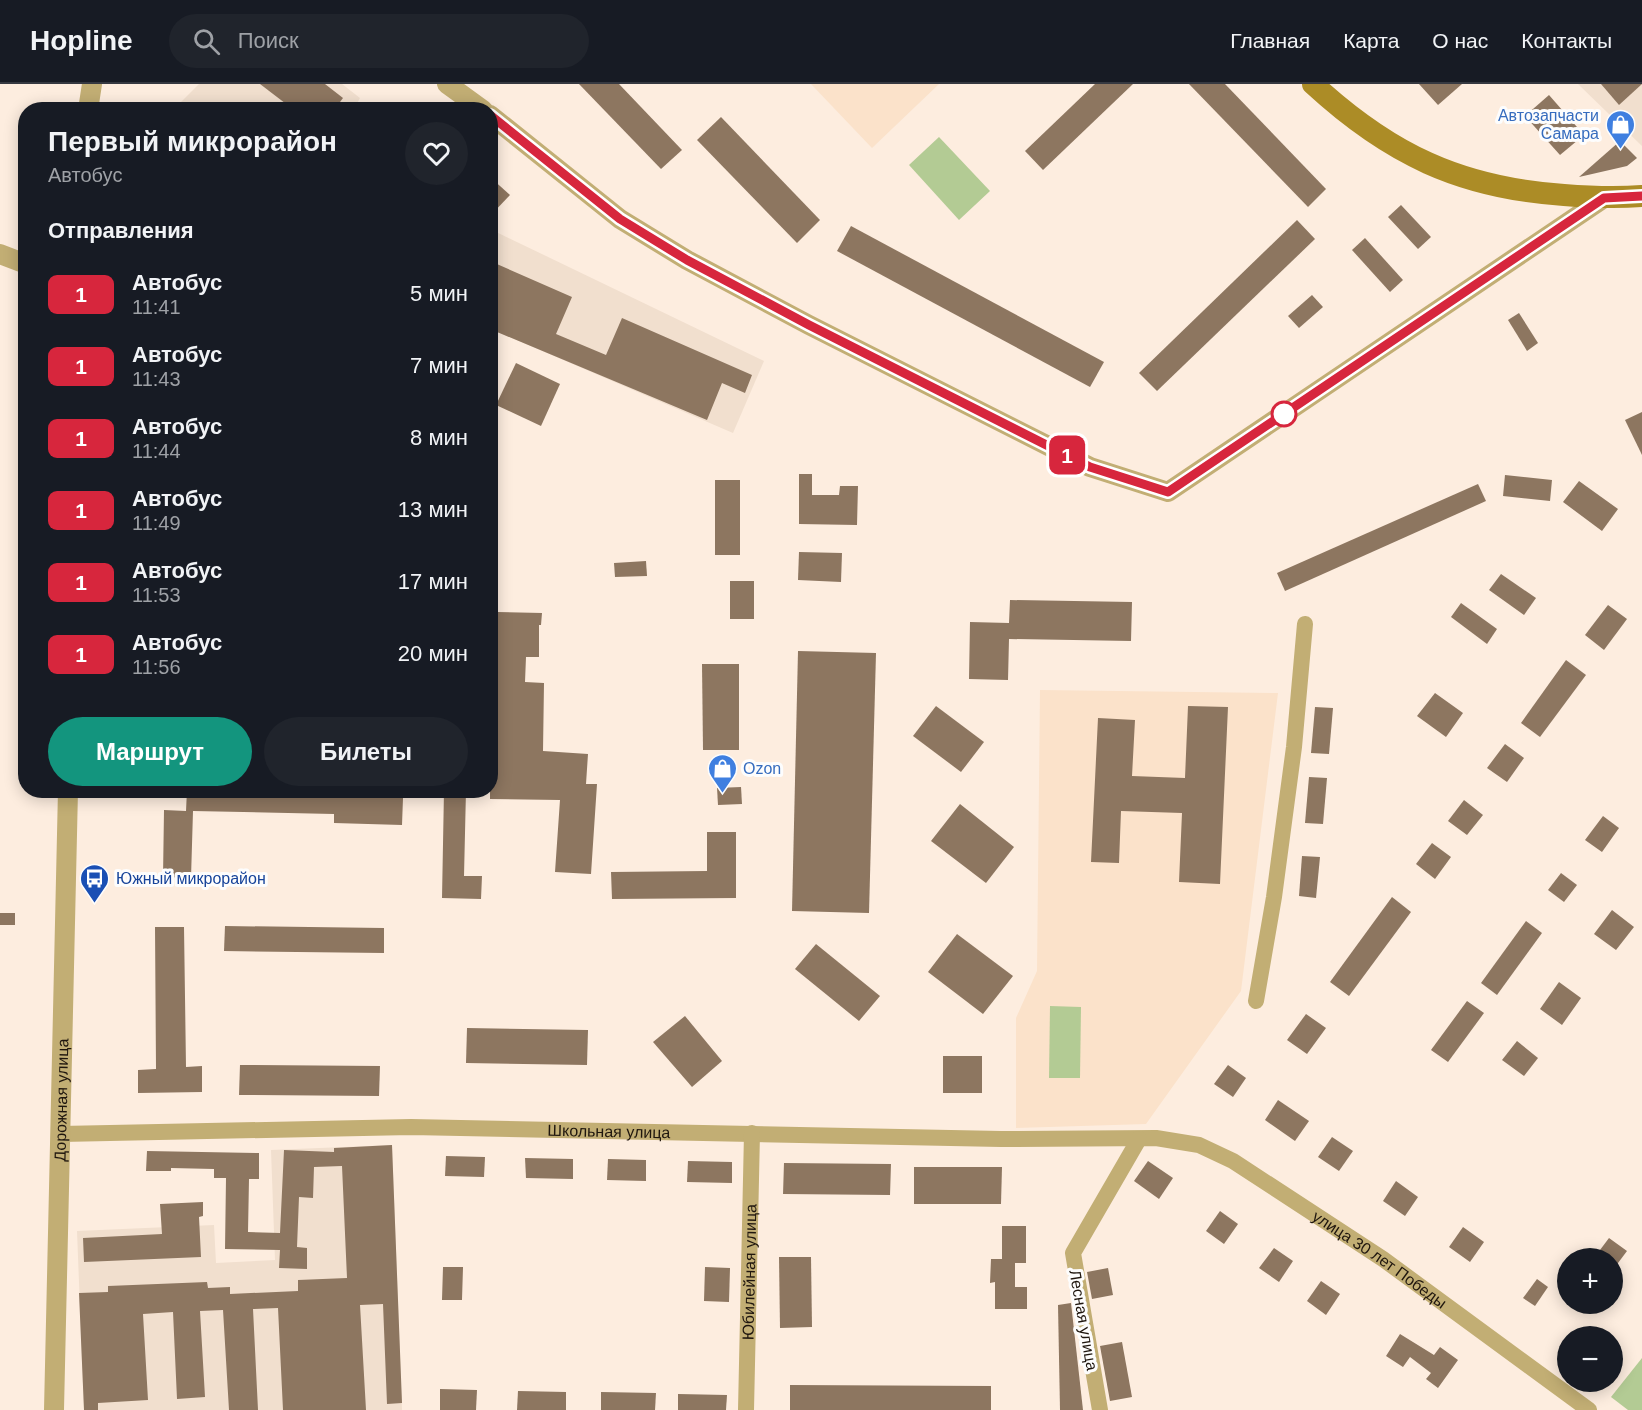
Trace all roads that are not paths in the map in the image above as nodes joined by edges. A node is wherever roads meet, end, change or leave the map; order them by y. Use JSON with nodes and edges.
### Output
{"nodes":[{"id":1,"x":92,"y":84,"type":"edge"},
{"id":2,"x":447,"y":84,"type":"edge"},
{"id":3,"x":1313,"y":84,"type":"edge"},
{"id":4,"x":89,"y":102,"type":"edge"},
{"id":5,"x":472,"y":102,"type":"edge"},
{"id":6,"x":498,"y":120,"type":"edge"},
{"id":7,"x":1642,"y":196,"type":"edge"},
{"id":8,"x":1604,"y":198,"type":"junction"},
{"id":9,"x":0,"y":254,"type":"edge"},
{"id":10,"x":18,"y":261,"type":"edge"},
{"id":11,"x":1305,"y":624,"type":"dead end"},
{"id":12,"x":69,"y":798,"type":"edge"},
{"id":13,"x":1256,"y":1000,"type":"dead end"},
{"id":14,"x":752,"y":1133,"type":"junction"},
{"id":15,"x":61,"y":1134,"type":"junction"},
{"id":16,"x":1156,"y":1138,"type":"joint"},
{"id":17,"x":1139,"y":1139,"type":"junction"},
{"id":18,"x":54,"y":1410,"type":"edge"},
{"id":19,"x":746,"y":1410,"type":"edge"},
{"id":20,"x":1100,"y":1410,"type":"edge"},
{"id":21,"x":1589,"y":1410,"type":"edge"}],
"edges":[{"from":1,"to":4,"type":"street"},
{"from":2,"to":5,"type":"street"},
{"from":3,"to":8,"type":"main road"},
{"from":6,"to":8,"type":"street"},
{"from":7,"to":8,"type":"main road"},
{"from":9,"to":10,"type":"street"},
{"from":11,"to":13,"type":"street"},
{"from":12,"to":15,"type":"street","name":"Дорожная улица"},
{"from":14,"to":15,"type":"street","name":"Школьная улица"},
{"from":14,"to":17,"type":"street","name":"Школьная улица"},
{"from":14,"to":19,"type":"street","name":"Юбилейная улица"},
{"from":15,"to":18,"type":"street","name":"Дорожная улица"},
{"from":16,"to":17,"type":"street","name":"Школьная улица"},
{"from":16,"to":21,"type":"street","name":"улица 30 лет Победы"},
{"from":17,"to":20,"type":"street","name":"Лесная улица"}]}
